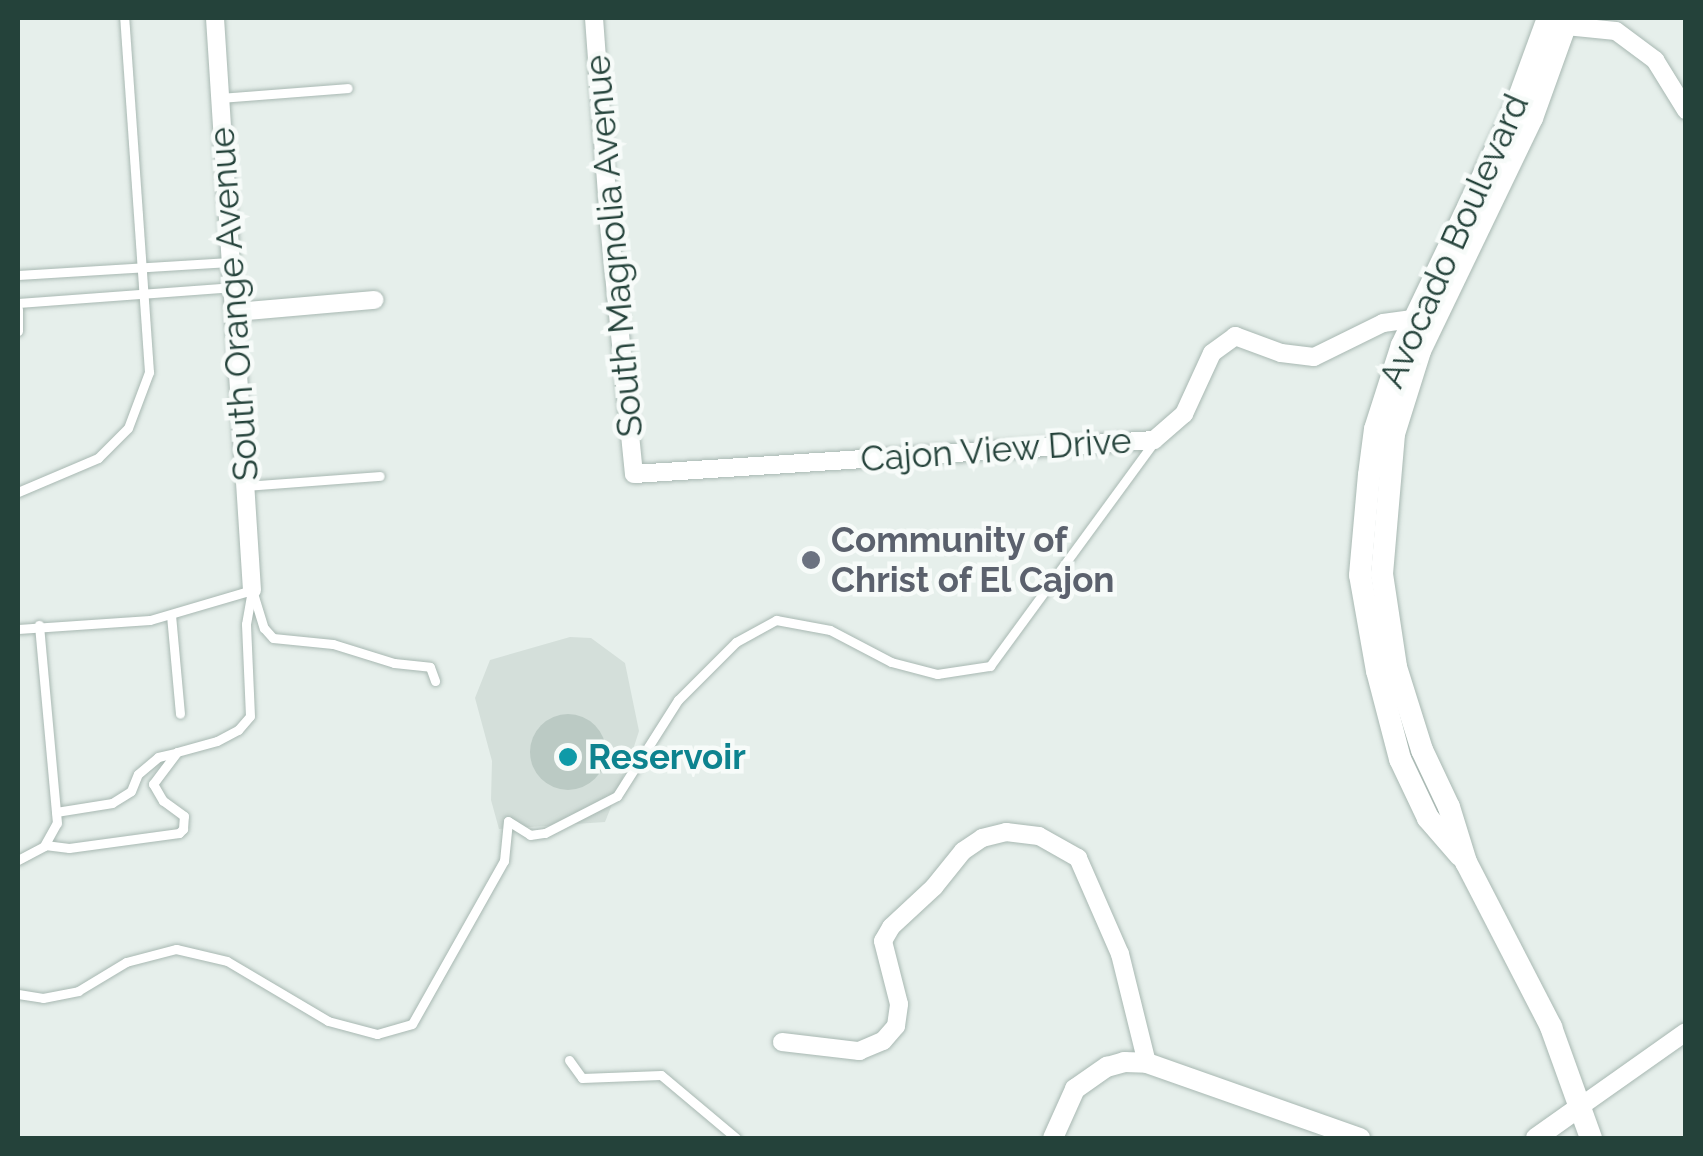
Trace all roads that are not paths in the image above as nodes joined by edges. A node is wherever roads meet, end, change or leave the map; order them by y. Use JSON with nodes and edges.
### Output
{"nodes":[{"id":1,"x":124,"y":18,"type":"edge"},
{"id":2,"x":215,"y":18,"type":"edge"},
{"id":3,"x":594,"y":18,"type":"edge"},
{"id":4,"x":1560,"y":20,"type":"edge"},
{"id":5,"x":348,"y":88,"type":"dead end"},
{"id":6,"x":221,"y":98,"type":"junction"},
{"id":7,"x":1686,"y":110,"type":"edge"},
{"id":8,"x":232,"y":261,"type":"junction"},
{"id":9,"x":141,"y":267,"type":"junction"},
{"id":10,"x":18,"y":275,"type":"edge"},
{"id":11,"x":234,"y":287,"type":"junction"},
{"id":12,"x":143,"y":294,"type":"junction"},
{"id":13,"x":374,"y":300,"type":"dead end"},
{"id":14,"x":18,"y":306,"type":"edge"},
{"id":15,"x":236,"y":312,"type":"junction"},
{"id":16,"x":1413,"y":319,"type":"junction"},
{"id":17,"x":18,"y":331,"type":"edge"},
{"id":18,"x":1154,"y":440,"type":"junction"},
{"id":19,"x":634,"y":474,"type":"joint"},
{"id":20,"x":380,"y":476,"type":"dead end"},
{"id":21,"x":246,"y":486,"type":"junction"},
{"id":22,"x":18,"y":492,"type":"edge"},
{"id":23,"x":252,"y":590,"type":"junction"},
{"id":24,"x":171,"y":616,"type":"junction"},
{"id":25,"x":39,"y":625,"type":"junction"},
{"id":26,"x":18,"y":628,"type":"edge"},
{"id":27,"x":435,"y":680,"type":"dead end"},
{"id":28,"x":180,"y":714,"type":"dead end"},
{"id":29,"x":177,"y":752,"type":"junction"},
{"id":30,"x":56,"y":812,"type":"junction"},
{"id":31,"x":45,"y":845,"type":"junction"},
{"id":32,"x":18,"y":860,"type":"edge"},
{"id":33,"x":1466,"y":862,"type":"junction"},
{"id":34,"x":18,"y":994,"type":"edge"},
{"id":35,"x":1686,"y":1032,"type":"edge"},
{"id":36,"x":782,"y":1042,"type":"dead end"},
{"id":37,"x":569,"y":1060,"type":"dead end"},
{"id":38,"x":1147,"y":1063,"type":"junction"},
{"id":39,"x":1582,"y":1106,"type":"junction"},
{"id":40,"x":736,"y":1138,"type":"edge"},
{"id":41,"x":1053,"y":1138,"type":"edge"},
{"id":42,"x":1360,"y":1138,"type":"edge"},
{"id":43,"x":1536,"y":1138,"type":"edge"},
{"id":44,"x":1591,"y":1138,"type":"edge"}],
"edges":[{"from":1,"to":9,"type":"lane"},
{"from":2,"to":6,"type":"street","name":"South Orange Avenue"},
{"from":3,"to":19,"type":"street","name":"South Magnolia Avenue"},
{"from":4,"to":7,"type":"street"},
{"from":4,"to":16,"type":"main road","name":"Avocado Boulevard"},
{"from":4,"to":33,"type":"main road","name":"Avocado Boulevard"},
{"from":5,"to":6,"type":"lane"},
{"from":6,"to":8,"type":"street","name":"South Orange Avenue"},
{"from":8,"to":9,"type":"lane"},
{"from":8,"to":11,"type":"street","name":"South Orange Avenue"},
{"from":9,"to":10,"type":"lane"},
{"from":9,"to":12,"type":"lane"},
{"from":11,"to":12,"type":"lane"},
{"from":11,"to":15,"type":"street","name":"South Orange Avenue"},
{"from":12,"to":14,"type":"lane"},
{"from":12,"to":22,"type":"lane"},
{"from":13,"to":15,"type":"street"},
{"from":14,"to":17,"type":"lane"},
{"from":15,"to":21,"type":"street","name":"South Orange Avenue"},
{"from":16,"to":18,"type":"street","name":"Cajon View Drive"},
{"from":16,"to":33,"type":"main road","name":"Avocado Boulevard"},
{"from":18,"to":19,"type":"street","name":"Cajon View Drive"},
{"from":18,"to":34,"type":"lane"},
{"from":20,"to":21,"type":"lane"},
{"from":21,"to":23,"type":"street","name":"South Orange Avenue"},
{"from":23,"to":24,"type":"lane"},
{"from":23,"to":27,"type":"lane"},
{"from":23,"to":29,"type":"lane"},
{"from":24,"to":25,"type":"lane"},
{"from":24,"to":28,"type":"lane"},
{"from":25,"to":26,"type":"lane"},
{"from":25,"to":30,"type":"lane"},
{"from":29,"to":30,"type":"lane"},
{"from":29,"to":31,"type":"lane"},
{"from":30,"to":31,"type":"lane"},
{"from":31,"to":32,"type":"lane"},
{"from":33,"to":39,"type":"main road","name":"Avocado Boulevard"},
{"from":35,"to":39,"type":"street"},
{"from":36,"to":38,"type":"street"},
{"from":37,"to":40,"type":"lane"},
{"from":38,"to":41,"type":"street"},
{"from":38,"to":42,"type":"street"},
{"from":39,"to":43,"type":"street"},
{"from":39,"to":44,"type":"main road","name":"Avocado Boulevard"}]}
